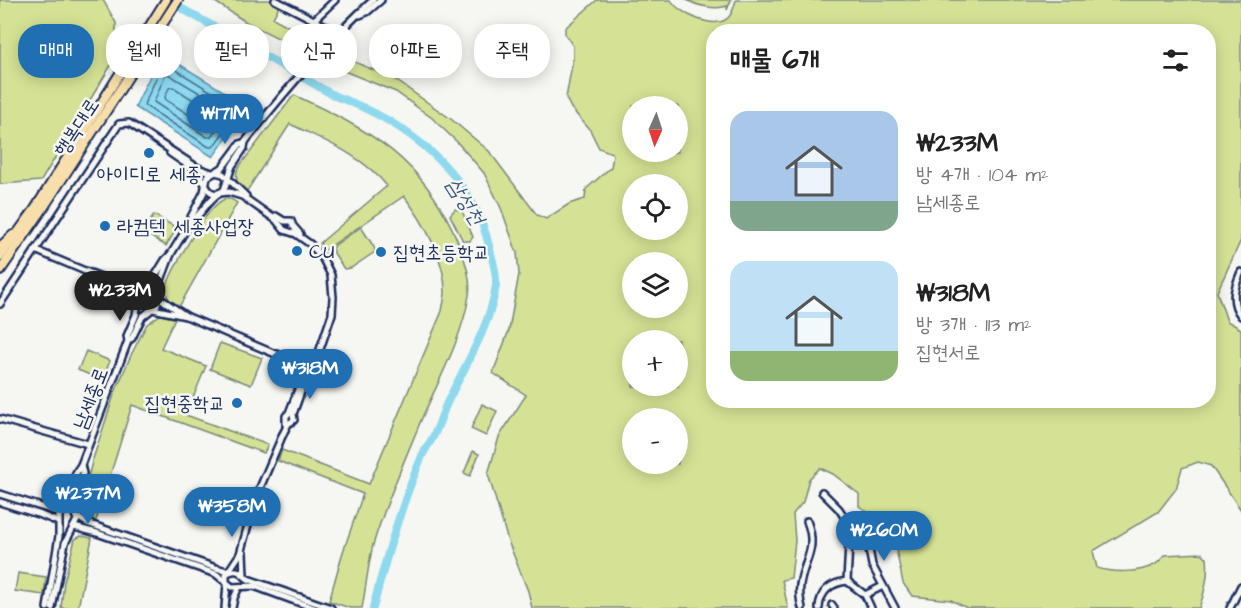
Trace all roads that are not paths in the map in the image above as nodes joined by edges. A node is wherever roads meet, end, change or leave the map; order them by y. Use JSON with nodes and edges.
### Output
{"nodes":[{"id":1,"x":166,"y":0,"type":"edge"},
{"id":2,"x":178,"y":0,"type":"edge"},
{"id":3,"x":275,"y":0,"type":"edge"},
{"id":4,"x":335,"y":0,"type":"edge"},
{"id":5,"x":373,"y":0,"type":"edge"},
{"id":6,"x":381,"y":0,"type":"edge"},
{"id":7,"x":284,"y":2,"type":"edge"},
{"id":8,"x":358,"y":15,"type":"junction"},
{"id":9,"x":313,"y":21,"type":"junction"},
{"id":10,"x":320,"y":24,"type":"edge"},
{"id":11,"x":348,"y":24,"type":"edge"},
{"id":12,"x":298,"y":78,"type":"edge"},
{"id":13,"x":245,"y":142,"type":"junction"},
{"id":14,"x":166,"y":147,"type":"junction"},
{"id":15,"x":214,"y":172,"type":"junction"},
{"id":16,"x":227,"y":180,"type":"junction"},
{"id":17,"x":206,"y":185,"type":"junction"},
{"id":18,"x":219,"y":193,"type":"junction"},
{"id":19,"x":191,"y":221,"type":"junction"},
{"id":20,"x":283,"y":223,"type":"junction"},
{"id":21,"x":291,"y":229,"type":"junction"},
{"id":22,"x":22,"y":232,"type":"junction"},
{"id":23,"x":0,"y":247,"type":"edge"},
{"id":24,"x":36,"y":250,"type":"junction"},
{"id":25,"x":171,"y":254,"type":"junction"},
{"id":26,"x":0,"y":257,"type":"edge"},
{"id":27,"x":0,"y":271,"type":"edge"},
{"id":28,"x":85,"y":271,"type":"junction"},
{"id":29,"x":1241,"y":272,"type":"edge"},
{"id":30,"x":0,"y":279,"type":"edge"},
{"id":31,"x":143,"y":291,"type":"junction"},
{"id":32,"x":158,"y":296,"type":"junction"},
{"id":33,"x":138,"y":302,"type":"junction"},
{"id":34,"x":0,"y":304,"type":"edge"},
{"id":35,"x":151,"y":310,"type":"junction"},
{"id":36,"x":186,"y":316,"type":"junction"},
{"id":37,"x":1241,"y":316,"type":"edge"},
{"id":38,"x":328,"y":327,"type":"junction"},
{"id":39,"x":128,"y":341,"type":"junction"},
{"id":40,"x":273,"y":353,"type":"junction"},
{"id":41,"x":308,"y":360,"type":"junction"},
{"id":42,"x":301,"y":362,"type":"junction"},
{"id":43,"x":315,"y":366,"type":"junction"},
{"id":44,"x":297,"y":369,"type":"junction"},
{"id":45,"x":300,"y":376,"type":"junction"},
{"id":46,"x":311,"y":377,"type":"junction"},
{"id":47,"x":291,"y":414,"type":"junction"},
{"id":48,"x":0,"y":418,"type":"edge"},
{"id":49,"x":88,"y":444,"type":"junction"},
{"id":50,"x":81,"y":465,"type":"junction"},
{"id":51,"x":822,"y":492,"type":"dead end"},
{"id":52,"x":0,"y":494,"type":"edge"},
{"id":53,"x":0,"y":502,"type":"edge"},
{"id":54,"x":253,"y":510,"type":"junction"},
{"id":55,"x":62,"y":512,"type":"junction"},
{"id":56,"x":75,"y":515,"type":"junction"},
{"id":57,"x":807,"y":520,"type":"dead end"},
{"id":58,"x":59,"y":524,"type":"junction"},
{"id":59,"x":73,"y":528,"type":"junction"},
{"id":60,"x":860,"y":531,"type":"dead end"},
{"id":61,"x":230,"y":572,"type":"junction"},
{"id":62,"x":244,"y":575,"type":"junction"},
{"id":63,"x":847,"y":582,"type":"junction"},
{"id":64,"x":226,"y":583,"type":"junction"},
{"id":65,"x":241,"y":586,"type":"junction"},
{"id":66,"x":883,"y":586,"type":"junction"},
{"id":67,"x":1241,"y":586,"type":"edge"},
{"id":68,"x":865,"y":595,"type":"junction"},
{"id":69,"x":47,"y":608,"type":"edge"},
{"id":70,"x":52,"y":608,"type":"edge"},
{"id":71,"x":225,"y":608,"type":"edge"},
{"id":72,"x":232,"y":608,"type":"edge"},
{"id":73,"x":314,"y":608,"type":"edge"},
{"id":74,"x":331,"y":608,"type":"edge"},
{"id":75,"x":802,"y":608,"type":"edge"},
{"id":76,"x":819,"y":608,"type":"edge"},
{"id":77,"x":871,"y":608,"type":"edge"},
{"id":78,"x":895,"y":608,"type":"edge"},
{"id":79,"x":1230,"y":608,"type":"edge"}],
"edges":[{"from":1,"to":22,"type":"highway","name":"행복대로"},
{"from":2,"to":22,"type":"highway","name":"행복대로"},
{"from":3,"to":7,"type":"street"},
{"from":4,"to":9,"type":"street"},
{"from":5,"to":8,"type":"street"},
{"from":6,"to":8,"type":"street"},
{"from":7,"to":9,"type":"street"},
{"from":8,"to":11,"type":"street"},
{"from":9,"to":10,"type":"street"},
{"from":12,"to":13,"type":"street"},
{"from":13,"to":15,"type":"street"},
{"from":13,"to":16,"type":"street"},
{"from":14,"to":15,"type":"street"},
{"from":14,"to":17,"type":"street"},
{"from":14,"to":24,"type":"street"},
{"from":15,"to":16,"type":"street"},
{"from":15,"to":17,"type":"street"},
{"from":16,"to":18,"type":"street"},
{"from":16,"to":20,"type":"street"},
{"from":17,"to":18,"type":"street"},
{"from":17,"to":19,"type":"street"},
{"from":18,"to":19,"type":"street"},
{"from":18,"to":20,"type":"street"},
{"from":19,"to":25,"type":"street"},
{"from":20,"to":21,"type":"street"},
{"from":20,"to":21,"type":"street"},
{"from":21,"to":38,"type":"street"},
{"from":22,"to":23,"type":"highway"},
{"from":22,"to":26,"type":"highway","name":"행복대로"},
{"from":22,"to":27,"type":"highway","name":"행복대로"},
{"from":22,"to":30,"type":"highway"},
{"from":24,"to":28,"type":"street"},
{"from":24,"to":34,"type":"street"},
{"from":25,"to":31,"type":"street"},
{"from":25,"to":32,"type":"street"},
{"from":28,"to":31,"type":"street"},
{"from":28,"to":33,"type":"street"},
{"from":29,"to":37,"type":"street"},
{"from":31,"to":32,"type":"street"},
{"from":31,"to":33,"type":"street"},
{"from":32,"to":35,"type":"street"},
{"from":32,"to":36,"type":"street"},
{"from":33,"to":35,"type":"street"},
{"from":33,"to":39,"type":"street","name":"남세종로"},
{"from":35,"to":36,"type":"street"},
{"from":35,"to":39,"type":"street","name":"남세종로"},
{"from":36,"to":40,"type":"street"},
{"from":38,"to":41,"type":"street"},
{"from":38,"to":43,"type":"street"},
{"from":39,"to":49,"type":"street","name":"남세종로"},
{"from":40,"to":42,"type":"street"},
{"from":40,"to":44,"type":"street"},
{"from":41,"to":42,"type":"street"},
{"from":41,"to":43,"type":"street"},
{"from":42,"to":44,"type":"street"},
{"from":43,"to":46,"type":"street"},
{"from":44,"to":45,"type":"street"},
{"from":45,"to":46,"type":"street"},
{"from":45,"to":47,"type":"street"},
{"from":46,"to":47,"type":"street"},
{"from":47,"to":54,"type":"street"},
{"from":48,"to":49,"type":"street"},
{"from":49,"to":50,"type":"street","name":"남세종로"},
{"from":50,"to":55,"type":"street","name":"남세종로"},
{"from":50,"to":56,"type":"street","name":"남세종로"},
{"from":51,"to":63,"type":"street"},
{"from":52,"to":55,"type":"street"},
{"from":53,"to":58,"type":"street"},
{"from":54,"to":61,"type":"street"},
{"from":54,"to":62,"type":"street"},
{"from":55,"to":56,"type":"street"},
{"from":55,"to":58,"type":"street"},
{"from":56,"to":59,"type":"street"},
{"from":56,"to":61,"type":"street"},
{"from":57,"to":75,"type":"street"},
{"from":58,"to":59,"type":"street"},
{"from":58,"to":69,"type":"street"},
{"from":59,"to":64,"type":"street"},
{"from":59,"to":70,"type":"street"},
{"from":60,"to":66,"type":"street"},
{"from":61,"to":62,"type":"street"},
{"from":61,"to":64,"type":"street"},
{"from":62,"to":65,"type":"street"},
{"from":62,"to":74,"type":"street"},
{"from":63,"to":68,"type":"street"},
{"from":63,"to":76,"type":"street"},
{"from":64,"to":65,"type":"street"},
{"from":64,"to":71,"type":"street"},
{"from":65,"to":72,"type":"street"},
{"from":65,"to":73,"type":"street"},
{"from":66,"to":68,"type":"street"},
{"from":66,"to":78,"type":"street"},
{"from":67,"to":79,"type":"street"},
{"from":68,"to":77,"type":"street"}]}
